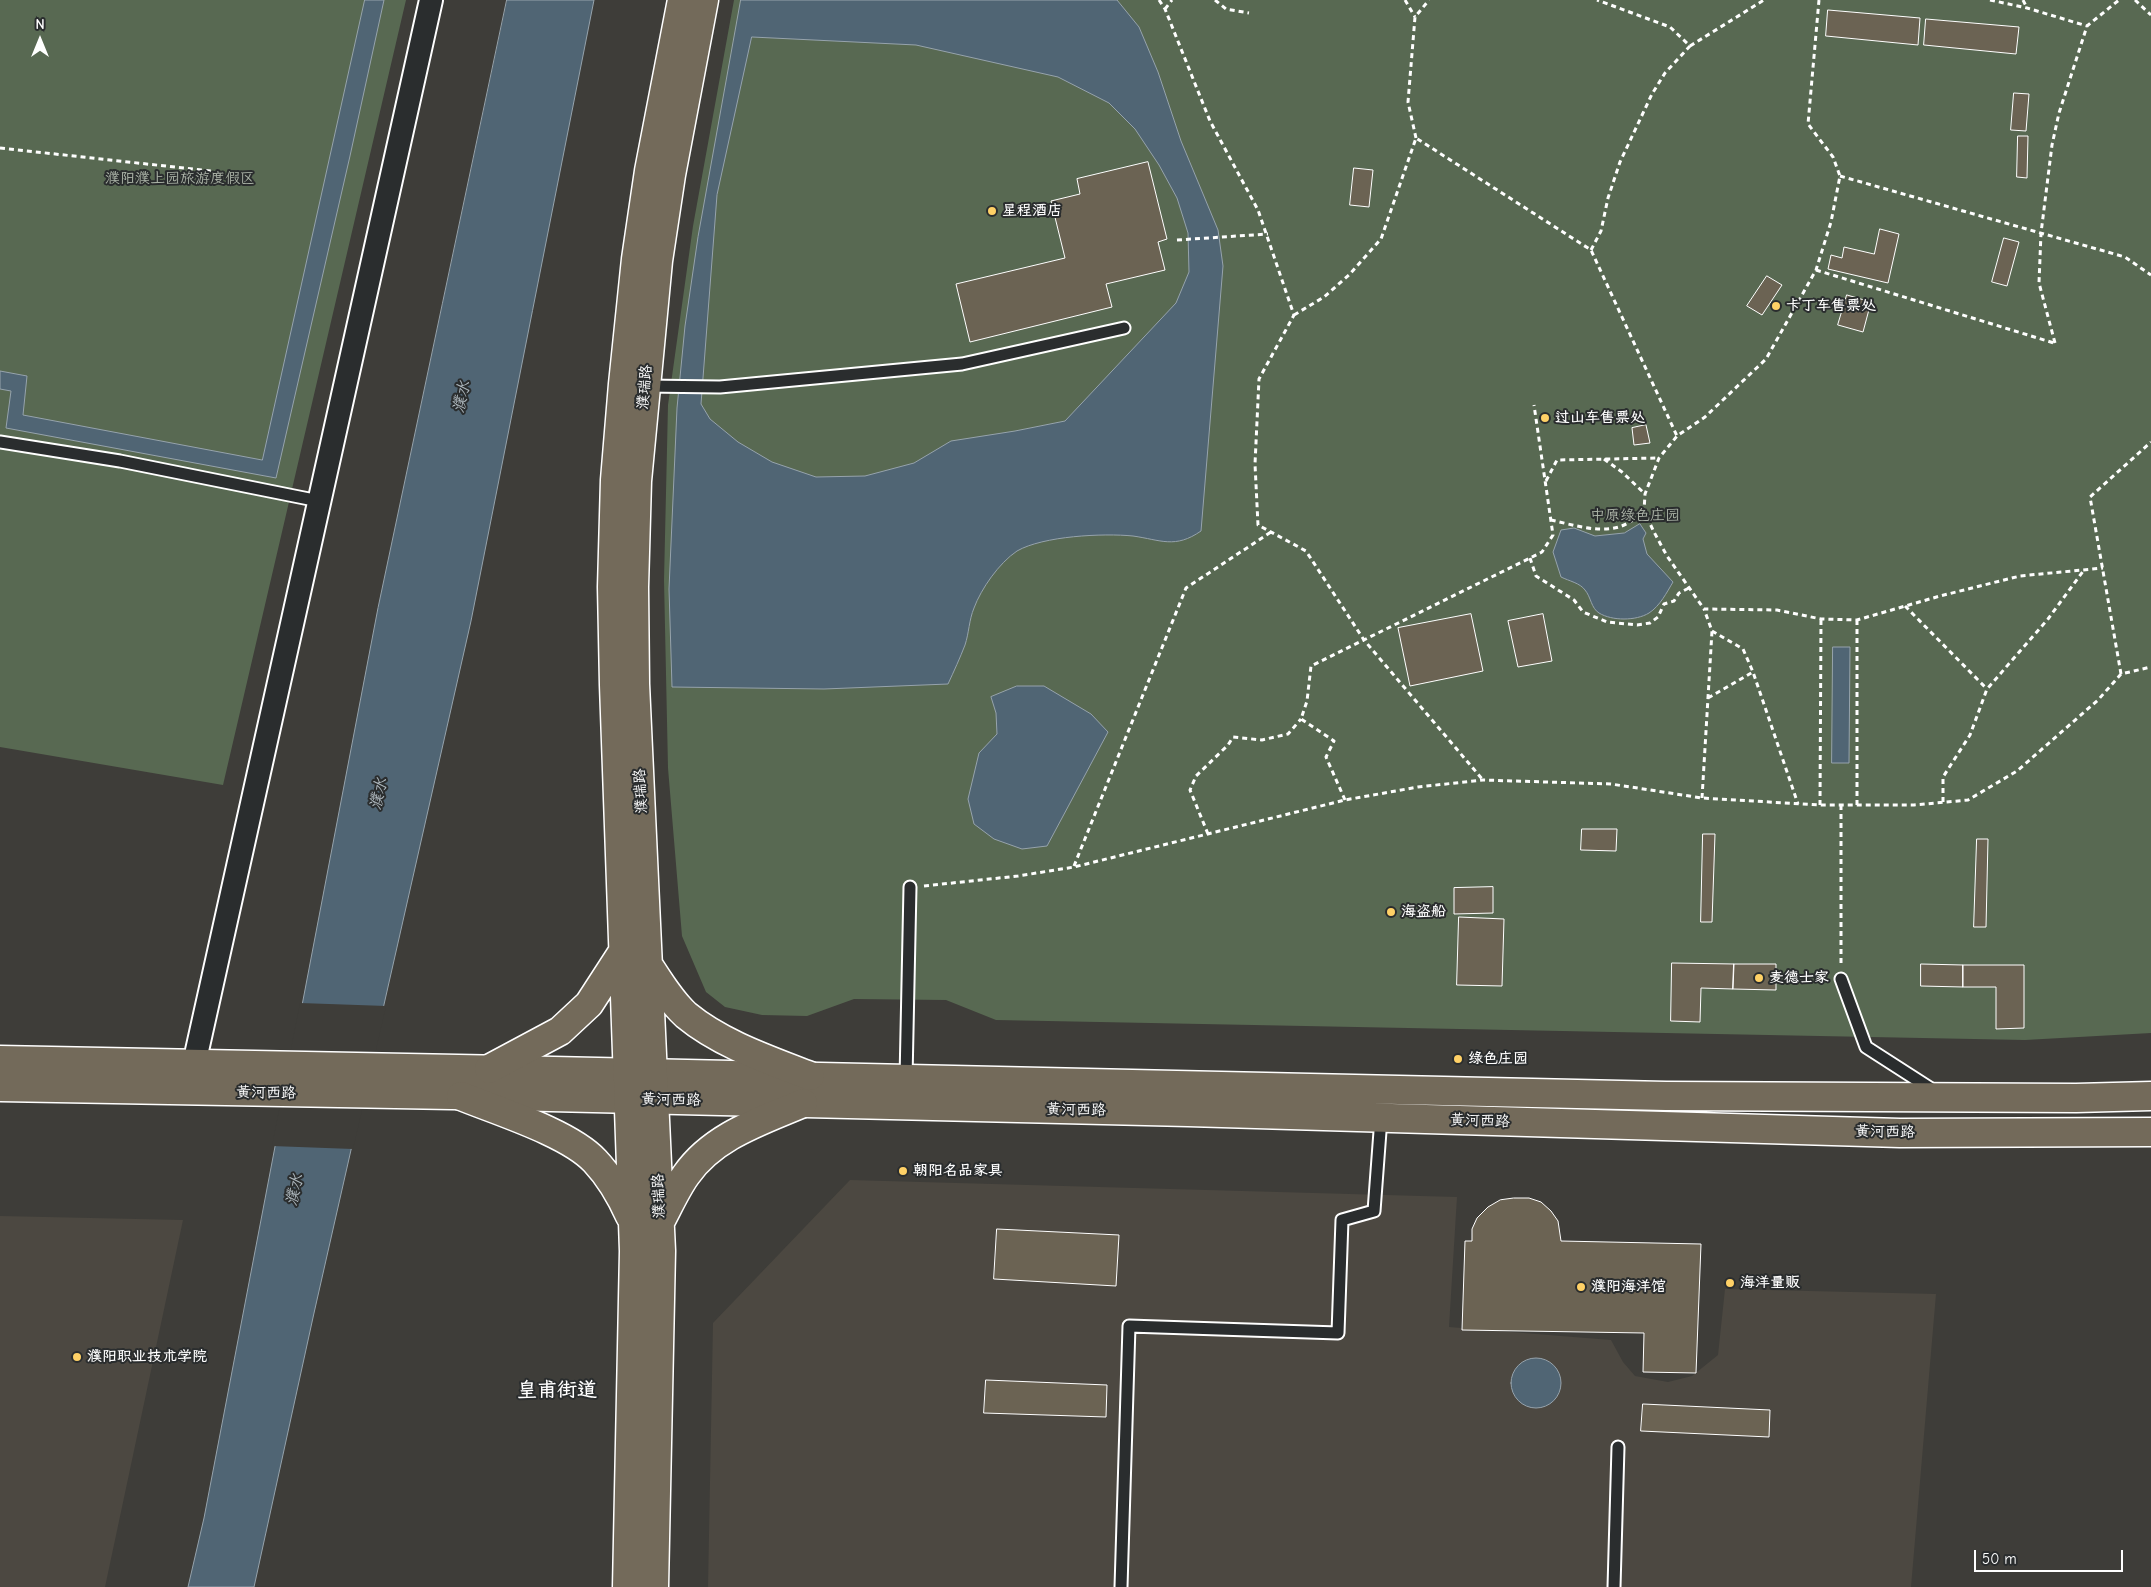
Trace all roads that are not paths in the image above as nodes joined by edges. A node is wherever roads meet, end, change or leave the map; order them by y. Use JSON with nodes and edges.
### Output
{"nodes":[{"id":1,"x":430,"y":0,"type":"edge"},
{"id":2,"x":682,"y":0,"type":"edge"},
{"id":3,"x":704,"y":0,"type":"edge"},
{"id":4,"x":1124,"y":328,"type":"dead end"},
{"id":5,"x":644,"y":386,"type":"junction"},
{"id":6,"x":0,"y":442,"type":"edge"},
{"id":7,"x":319,"y":501,"type":"junction"},
{"id":8,"x":910,"y":887,"type":"road end"},
{"id":9,"x":624,"y":950,"type":"junction"},
{"id":10,"x":650,"y":966,"type":"junction"},
{"id":11,"x":1841,"y":979,"type":"road end"},
{"id":12,"x":0,"y":1060,"type":"edge"},
{"id":13,"x":194,"y":1064,"type":"junction"},
{"id":14,"x":489,"y":1069,"type":"junction"},
{"id":15,"x":641,"y":1073,"type":"junction"},
{"id":16,"x":810,"y":1076,"type":"junction"},
{"id":17,"x":906,"y":1079,"type":"junction"},
{"id":18,"x":0,"y":1087,"type":"edge"},
{"id":19,"x":461,"y":1096,"type":"junction"},
{"id":20,"x":2151,"y":1096,"type":"edge"},
{"id":21,"x":1943,"y":1097,"type":"junction"},
{"id":22,"x":642,"y":1100,"type":"junction"},
{"id":23,"x":803,"y":1103,"type":"junction"},
{"id":24,"x":1381,"y":1118,"type":"junction"},
{"id":25,"x":2151,"y":1132,"type":"edge"},
{"id":26,"x":633,"y":1222,"type":"junction"},
{"id":27,"x":660,"y":1222,"type":"junction"},
{"id":28,"x":1618,"y":1448,"type":"dead end"},
{"id":29,"x":627,"y":1587,"type":"edge"},
{"id":30,"x":654,"y":1587,"type":"edge"},
{"id":31,"x":1121,"y":1587,"type":"edge"},
{"id":32,"x":1614,"y":1587,"type":"edge"}],
"edges":[{"from":1,"to":7,"type":"street"},
{"from":2,"to":9,"type":"main road","name":"濮瑞路"},
{"from":3,"to":5,"type":"main road","name":"濮瑞路"},
{"from":4,"to":5,"type":"lane"},
{"from":5,"to":10,"type":"main road","name":"濮瑞路"},
{"from":6,"to":7,"type":"lane"},
{"from":7,"to":13,"type":"street"},
{"from":8,"to":17,"type":"lane"},
{"from":9,"to":14,"type":"main road"},
{"from":9,"to":15,"type":"main road","name":"濮瑞路"},
{"from":10,"to":15,"type":"main road","name":"濮瑞路"},
{"from":10,"to":16,"type":"main road"},
{"from":11,"to":21,"type":"lane"},
{"from":12,"to":13,"type":"main road","name":"黄河西路"},
{"from":13,"to":14,"type":"main road","name":"黄河西路"},
{"from":14,"to":15,"type":"main road","name":"黄河西路"},
{"from":15,"to":16,"type":"main road","name":"黄河西路"},
{"from":15,"to":22,"type":"main road","name":"濮瑞路"},
{"from":16,"to":17,"type":"main road","name":"黄河西路"},
{"from":17,"to":21,"type":"main road","name":"黄河西路"},
{"from":18,"to":19,"type":"main road","name":"黄河西路"},
{"from":19,"to":22,"type":"main road","name":"黄河西路"},
{"from":19,"to":26,"type":"main road"},
{"from":20,"to":21,"type":"main road","name":"黄河西路"},
{"from":22,"to":23,"type":"main road","name":"黄河西路"},
{"from":22,"to":26,"type":"main road","name":"濮瑞路"},
{"from":22,"to":27,"type":"main road","name":"濮瑞路"},
{"from":23,"to":24,"type":"main road","name":"黄河西路"},
{"from":23,"to":27,"type":"main road"},
{"from":24,"to":25,"type":"main road","name":"黄河西路"},
{"from":24,"to":31,"type":"lane"},
{"from":26,"to":29,"type":"main road","name":"濮瑞路"},
{"from":27,"to":30,"type":"main road","name":"濮瑞路"},
{"from":28,"to":32,"type":"lane"}]}
